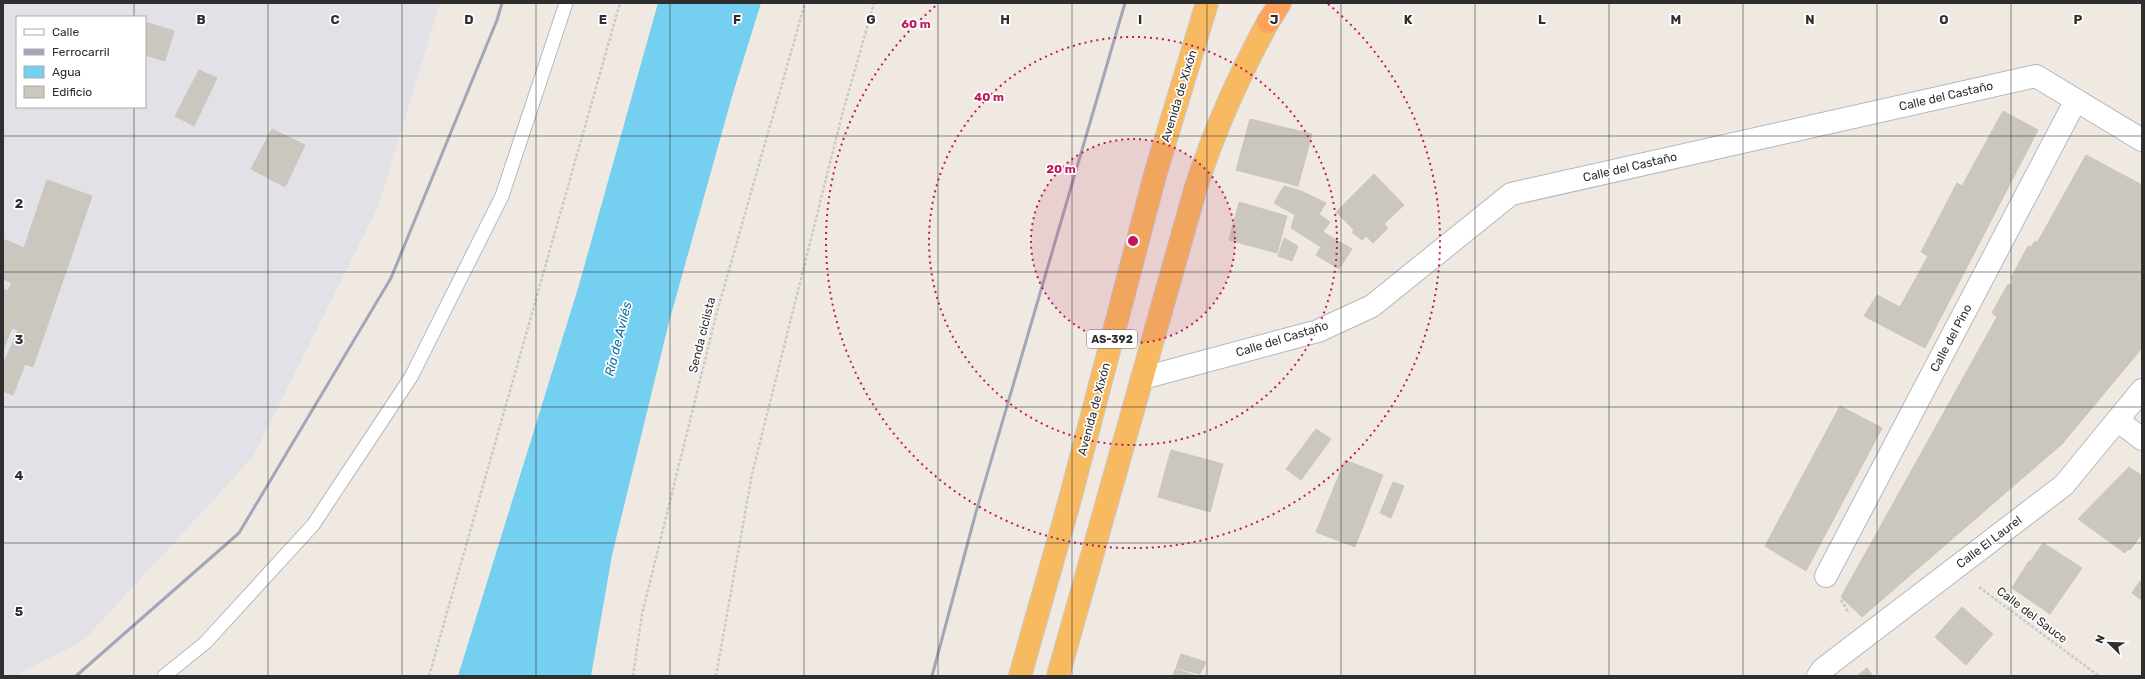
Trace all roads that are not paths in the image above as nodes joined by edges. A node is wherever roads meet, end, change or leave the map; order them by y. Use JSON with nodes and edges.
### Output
{"nodes":[{"id":1,"x":566,"y":3,"type":"edge"},
{"id":2,"x":1207,"y":3,"type":"edge"},
{"id":3,"x":1280,"y":3,"type":"edge"},
{"id":4,"x":2076,"y":100,"type":"junction"},
{"id":5,"x":2142,"y":140,"type":"edge"},
{"id":6,"x":1143,"y":378,"type":"junction"},
{"id":7,"x":2142,"y":390,"type":"edge"},
{"id":8,"x":2117,"y":420,"type":"junction"},
{"id":9,"x":2142,"y":439,"type":"edge"},
{"id":10,"x":1826,"y":576,"type":"road end"},
{"id":11,"x":164,"y":676,"type":"edge"},
{"id":12,"x":1020,"y":676,"type":"edge"},
{"id":13,"x":1058,"y":676,"type":"edge"},
{"id":14,"x":1818,"y":676,"type":"edge"}],
"edges":[{"from":1,"to":11,"type":"lane"},
{"from":2,"to":12,"type":"highway","name":"Avenida de Xixón","number":"AS-392"},
{"from":3,"to":6,"type":"highway","number":"AS-392"},
{"from":4,"to":5,"type":"street","name":"Calle del Castaño"},
{"from":4,"to":6,"type":"street","name":"Calle del Castaño"},
{"from":4,"to":10,"type":"street","name":"Calle del Pino"},
{"from":6,"to":13,"type":"highway","number":"AS-392"},
{"from":7,"to":8,"type":"street","name":"Calle El Laurel"},
{"from":8,"to":9,"type":"street"},
{"from":8,"to":14,"type":"street","name":"Calle El Laurel"}]}
